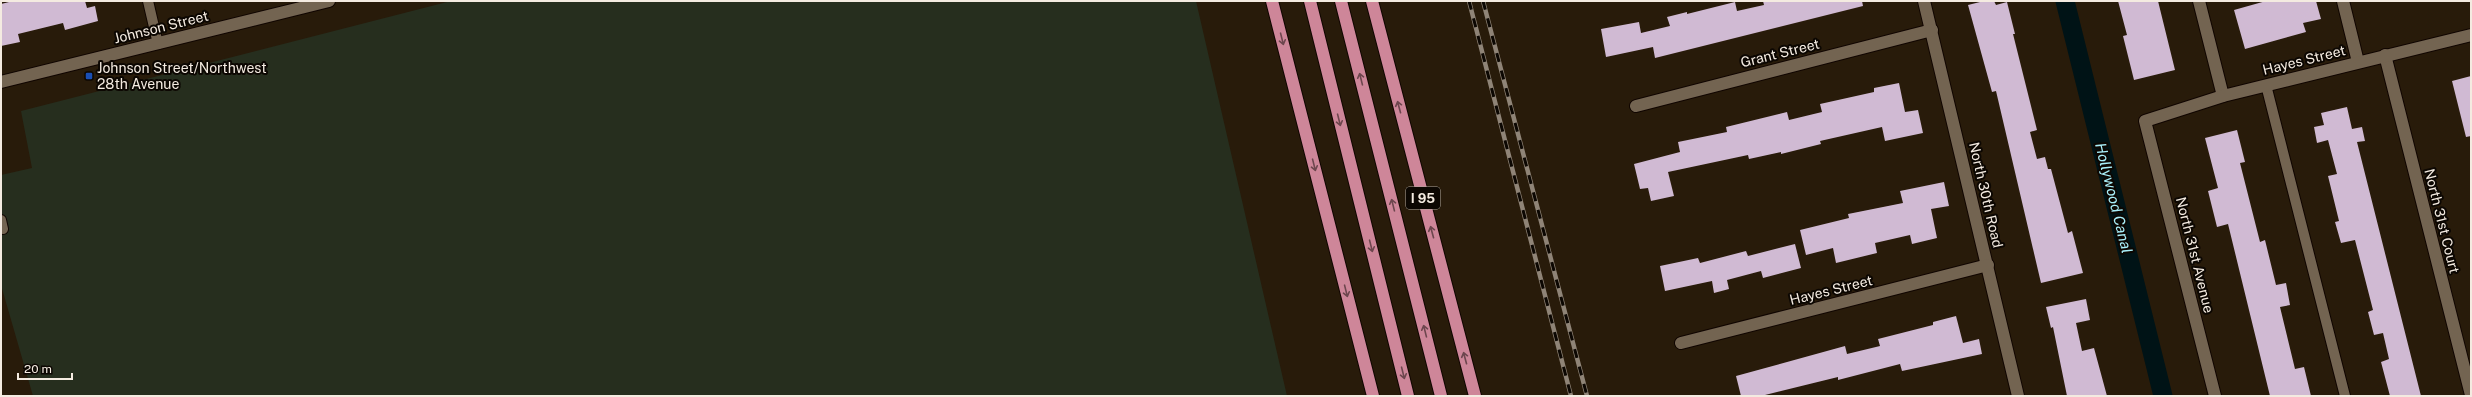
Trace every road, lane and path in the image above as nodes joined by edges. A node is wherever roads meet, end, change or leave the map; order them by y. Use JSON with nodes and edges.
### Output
{"nodes":[{"id":1,"x":148,"y":1,"type":"edge"},
{"id":2,"x":329,"y":1,"type":"edge"},
{"id":3,"x":1272,"y":1,"type":"edge"},
{"id":4,"x":1310,"y":1,"type":"edge"},
{"id":5,"x":1341,"y":1,"type":"edge"},
{"id":6,"x":1372,"y":1,"type":"edge"},
{"id":7,"x":1924,"y":1,"type":"edge"},
{"id":8,"x":2199,"y":1,"type":"edge"},
{"id":9,"x":2343,"y":1,"type":"edge"},
{"id":10,"x":290,"y":6,"type":"edge"},
{"id":11,"x":1932,"y":30,"type":"junction"},
{"id":12,"x":2471,"y":35,"type":"edge"},
{"id":13,"x":158,"y":44,"type":"junction"},
{"id":14,"x":2384,"y":55,"type":"junction"},
{"id":15,"x":2358,"y":62,"type":"junction"},
{"id":16,"x":1,"y":82,"type":"edge"},
{"id":17,"x":2266,"y":85,"type":"junction"},
{"id":18,"x":2223,"y":96,"type":"junction"},
{"id":19,"x":1636,"y":106,"type":"dead end"},
{"id":20,"x":2146,"y":121,"type":"joint"},
{"id":21,"x":1988,"y":265,"type":"junction"},
{"id":22,"x":1681,"y":343,"type":"dead end"},
{"id":23,"x":2471,"y":395,"type":"edge"},
{"id":24,"x":1373,"y":396,"type":"edge"},
{"id":25,"x":1408,"y":396,"type":"edge"},
{"id":26,"x":1441,"y":396,"type":"edge"},
{"id":27,"x":1475,"y":396,"type":"edge"},
{"id":28,"x":2018,"y":396,"type":"edge"},
{"id":29,"x":2215,"y":396,"type":"edge"},
{"id":30,"x":2345,"y":396,"type":"edge"}],
"edges":[{"from":1,"to":13,"type":"lane"},
{"from":2,"to":10,"type":"street","name":"Johnson Street"},
{"from":3,"to":24,"type":"highway","one_way":true},
{"from":4,"to":25,"type":"highway","one_way":true},
{"from":26,"to":5,"type":"highway","one_way":true},
{"from":27,"to":6,"type":"highway","number":"I 95","one_way":true},
{"from":7,"to":11,"type":"street","name":"North 30th Road"},
{"from":8,"to":18,"type":"street"},
{"from":9,"to":15,"type":"street"},
{"from":10,"to":13,"type":"street","name":"Johnson Street"},
{"from":11,"to":19,"type":"street","name":"Grant Street"},
{"from":11,"to":21,"type":"street","name":"North 30th Road"},
{"from":12,"to":14,"type":"street","name":"Hayes Street"},
{"from":13,"to":16,"type":"street","name":"Johnson Street"},
{"from":14,"to":15,"type":"street","name":"Hayes Street"},
{"from":14,"to":23,"type":"street","name":"North 31st Court"},
{"from":15,"to":17,"type":"street","name":"Hayes Street"},
{"from":17,"to":18,"type":"street","name":"Hayes Street"},
{"from":17,"to":30,"type":"lane"},
{"from":18,"to":20,"type":"street","name":"Hayes Street"},
{"from":20,"to":29,"type":"street","name":"North 31st Avenue"},
{"from":21,"to":22,"type":"street","name":"Hayes Street"},
{"from":21,"to":28,"type":"street","name":"North 30th Road"}]}
